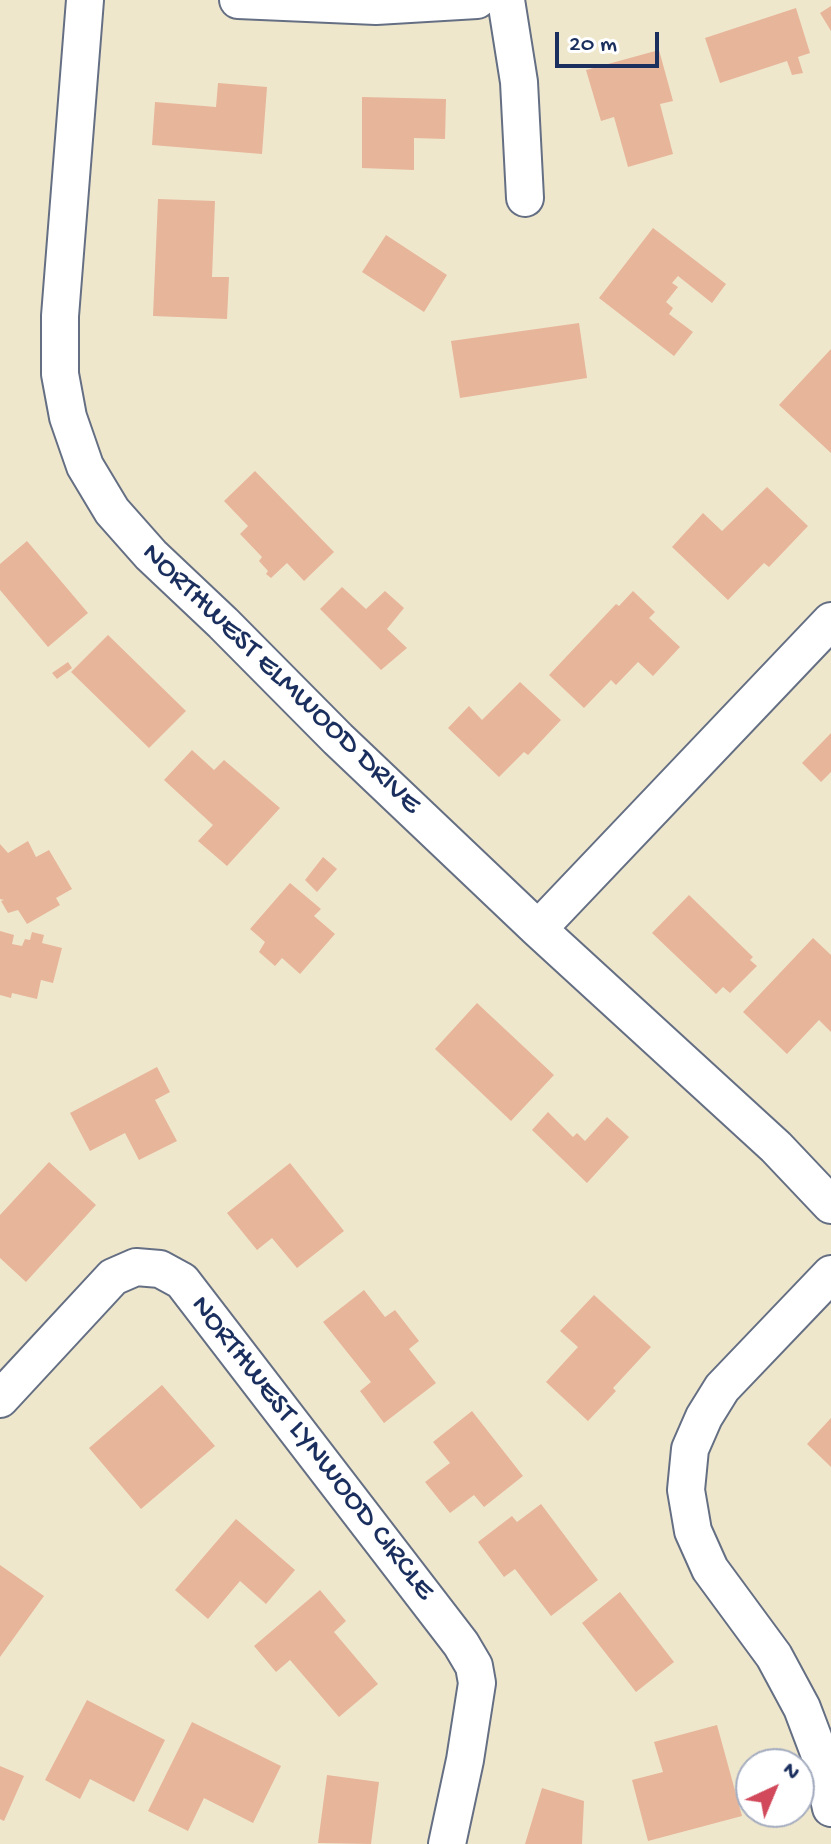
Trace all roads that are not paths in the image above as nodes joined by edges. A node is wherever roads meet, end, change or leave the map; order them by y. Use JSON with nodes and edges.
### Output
{"nodes":[{"id":1,"x":85,"y":0,"type":"edge"},
{"id":2,"x":238,"y":0,"type":"edge"},
{"id":3,"x":477,"y":0,"type":"edge"},
{"id":4,"x":506,"y":0,"type":"edge"},
{"id":5,"x":525,"y":198,"type":"dead end"},
{"id":6,"x":831,"y":621,"type":"edge"},
{"id":7,"x":538,"y":929,"type":"junction"},
{"id":8,"x":831,"y":1205,"type":"edge"},
{"id":9,"x":831,"y":1274,"type":"edge"},
{"id":10,"x":0,"y":1399,"type":"edge"},
{"id":11,"x":831,"y":1808,"type":"edge"},
{"id":12,"x":447,"y":1844,"type":"edge"}],
"edges":[{"from":1,"to":7,"type":"street","name":"NORTHWEST ELMWOOD DRIVE"},
{"from":2,"to":3,"type":"street"},
{"from":4,"to":5,"type":"street"},
{"from":6,"to":7,"type":"street"},
{"from":7,"to":8,"type":"street","name":"NORTHWEST ELMWOOD DRIVE"},
{"from":9,"to":11,"type":"street"},
{"from":10,"to":12,"type":"street","name":"NORTHWEST LYNWOOD CIRCLE"}]}
